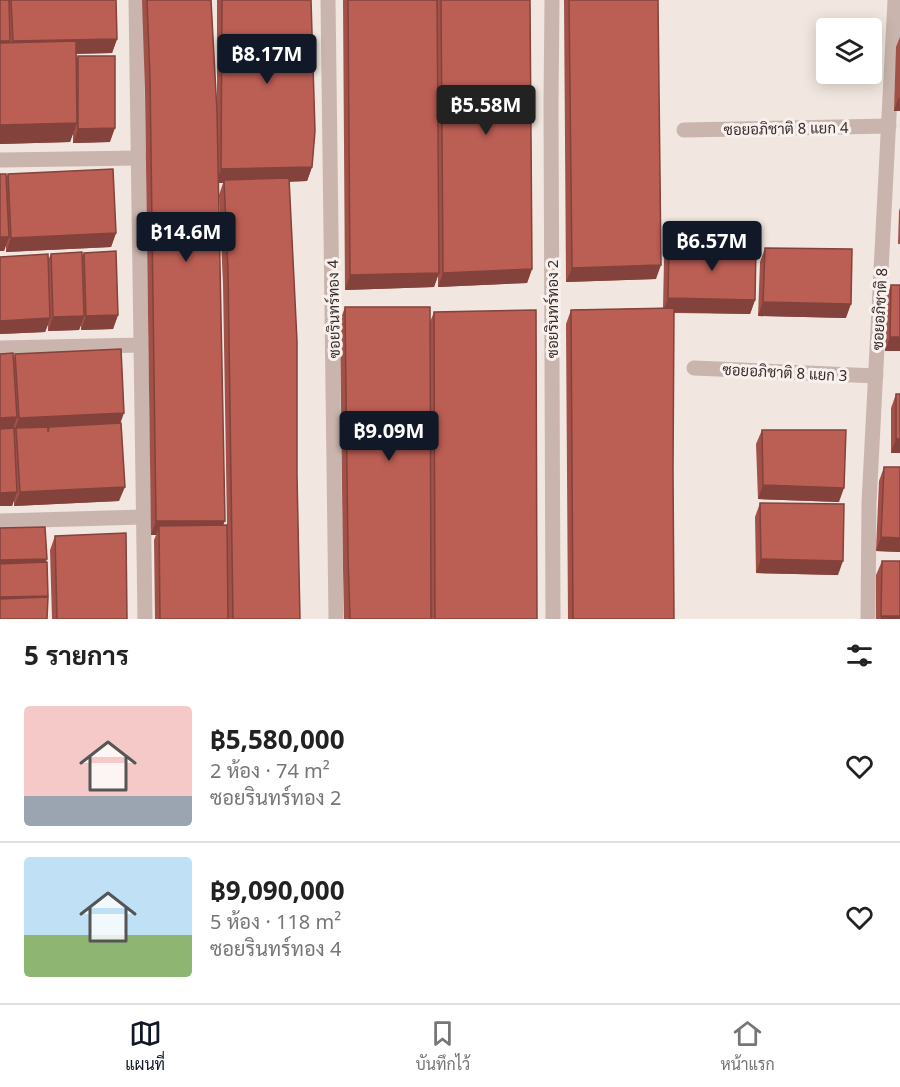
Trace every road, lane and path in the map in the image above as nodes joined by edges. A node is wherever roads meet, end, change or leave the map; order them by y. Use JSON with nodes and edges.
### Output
{"nodes":[{"id":1,"x":136,"y":0,"type":"edge"},
{"id":2,"x":328,"y":0,"type":"edge"},
{"id":3,"x":552,"y":0,"type":"edge"},
{"id":4,"x":895,"y":0,"type":"edge"},
{"id":5,"x":889,"y":126,"type":"junction"},
{"id":6,"x":684,"y":130,"type":"dead end"},
{"id":7,"x":139,"y":158,"type":"junction"},
{"id":8,"x":0,"y":160,"type":"edge"},
{"id":9,"x":141,"y":345,"type":"junction"},
{"id":10,"x":0,"y":348,"type":"edge"},
{"id":11,"x":694,"y":368,"type":"dead end"},
{"id":12,"x":876,"y":376,"type":"junction"},
{"id":13,"x":144,"y":517,"type":"junction"},
{"id":14,"x":0,"y":521,"type":"edge"},
{"id":15,"x":146,"y":619,"type":"edge"},
{"id":16,"x":336,"y":619,"type":"edge"},
{"id":17,"x":553,"y":619,"type":"edge"},
{"id":18,"x":868,"y":619,"type":"edge"}],
"edges":[{"from":1,"to":7,"type":"street"},
{"from":2,"to":16,"type":"street","name":"ซอยรินทร์ทอง 4"},
{"from":3,"to":17,"type":"street","name":"ซอยรินทร์ทอง 2"},
{"from":4,"to":5,"type":"street","name":"ซอยอภิชาติ 8"},
{"from":5,"to":6,"type":"street","name":"ซอยอภิชาติ 8 แยก 4"},
{"from":5,"to":12,"type":"street","name":"ซอยอภิชาติ 8"},
{"from":7,"to":8,"type":"street"},
{"from":7,"to":9,"type":"street"},
{"from":9,"to":10,"type":"street"},
{"from":9,"to":13,"type":"street"},
{"from":11,"to":12,"type":"street","name":"ซอยอภิชาติ 8 แยก 3"},
{"from":12,"to":18,"type":"street","name":"ซอยอภิชาติ 8"},
{"from":13,"to":14,"type":"street"},
{"from":13,"to":15,"type":"street"}]}
